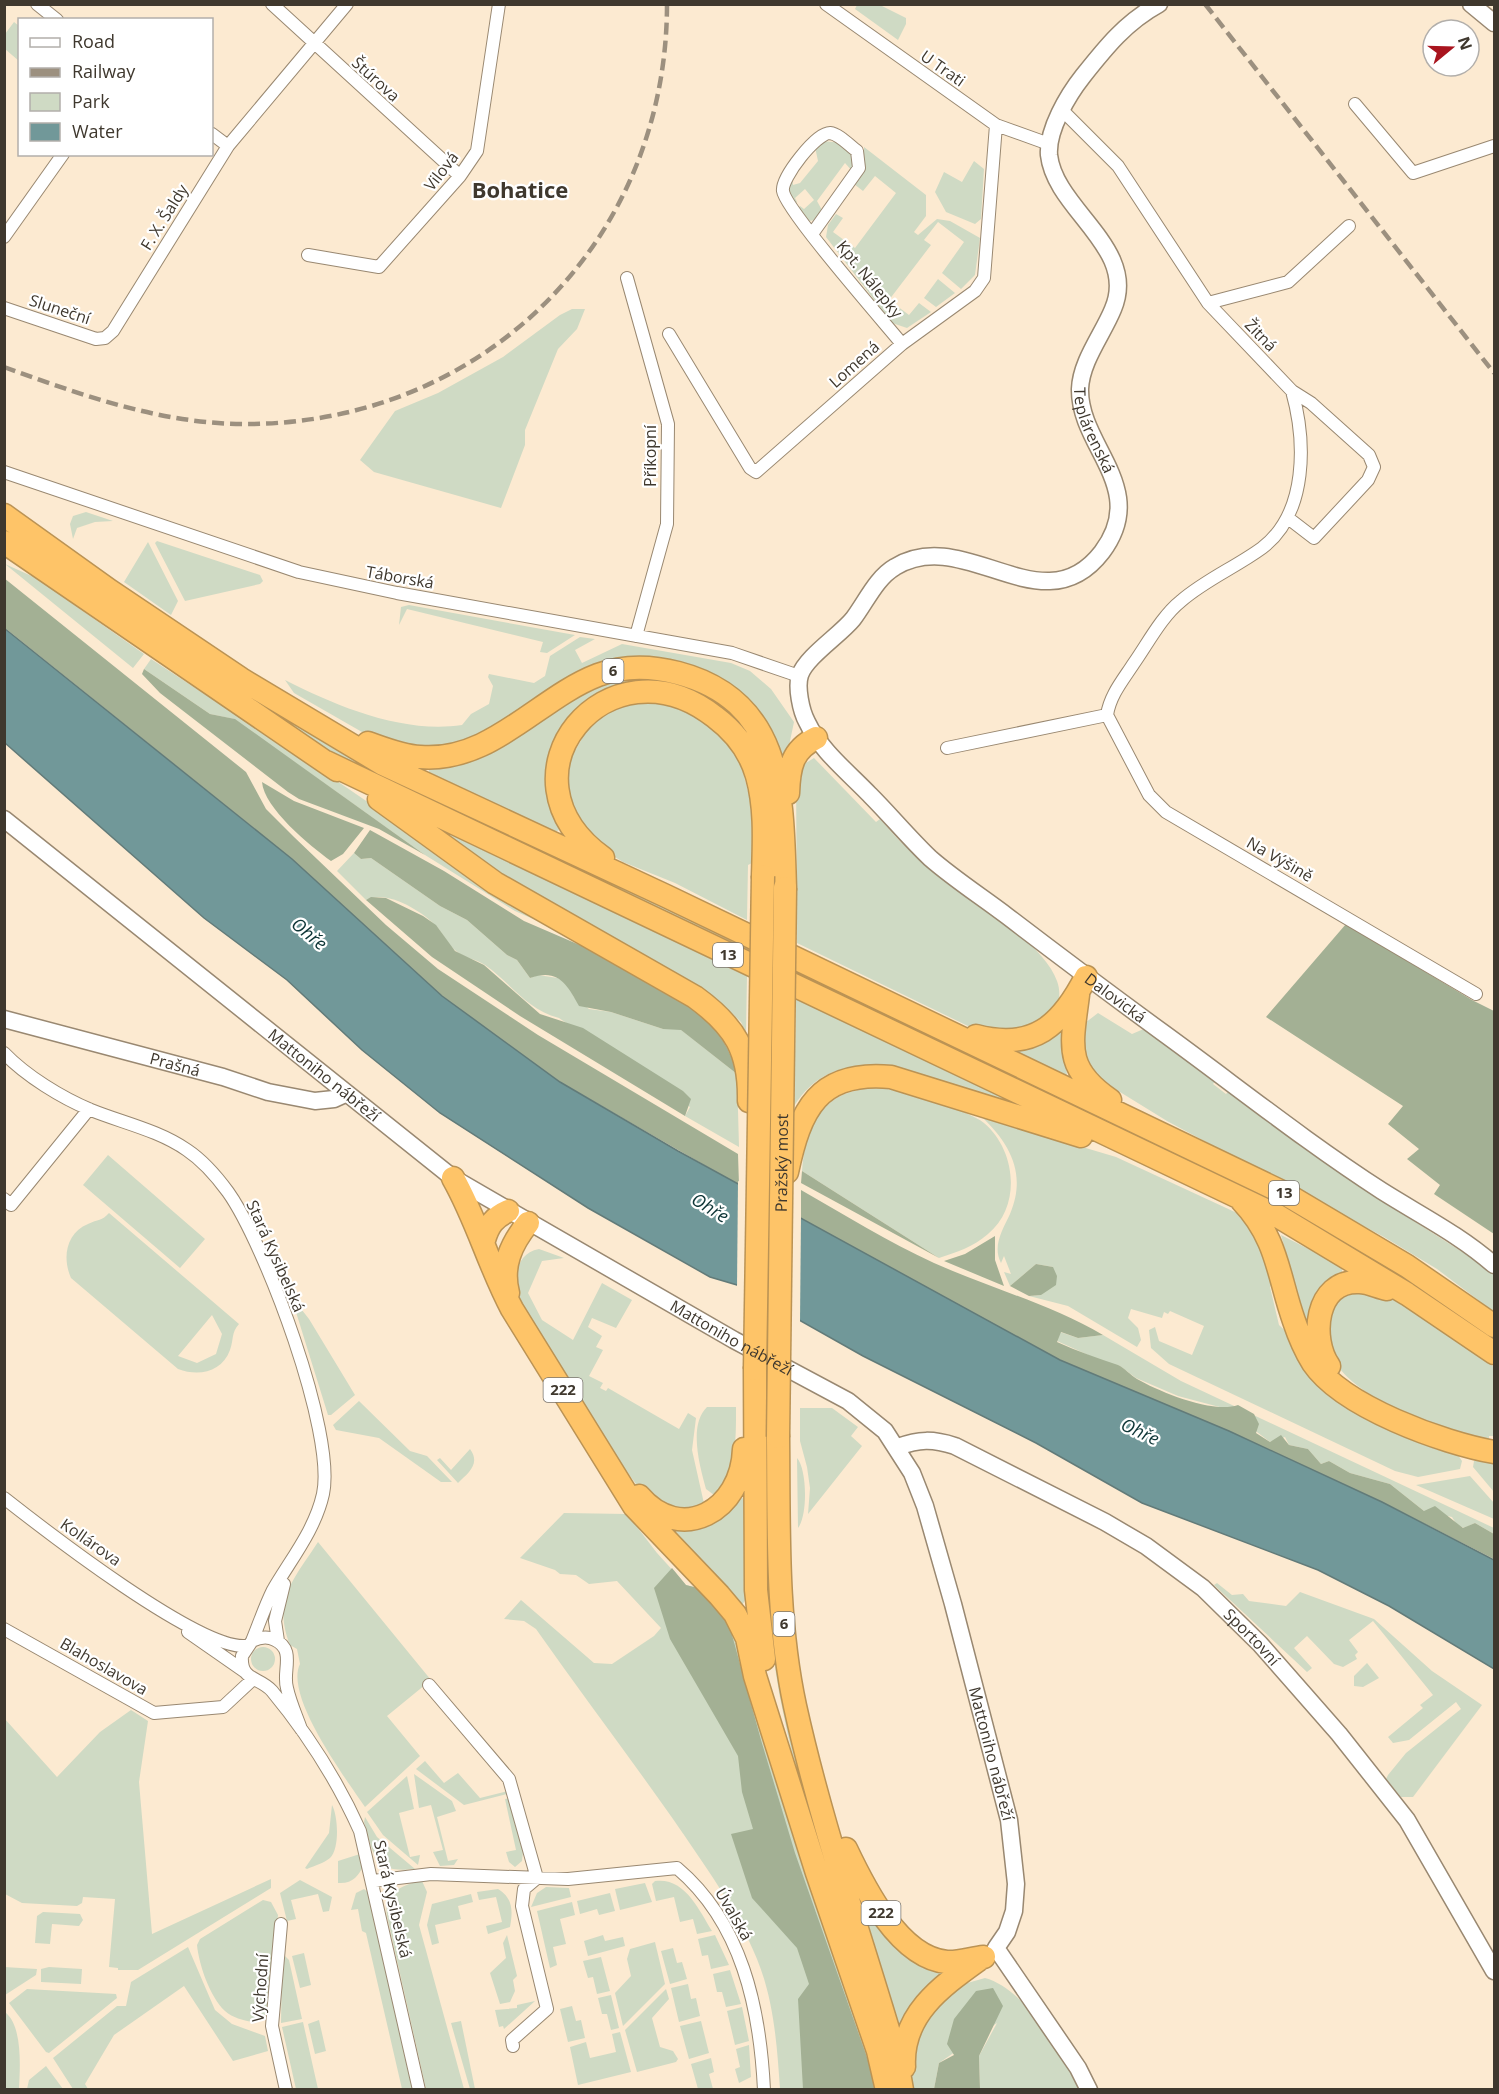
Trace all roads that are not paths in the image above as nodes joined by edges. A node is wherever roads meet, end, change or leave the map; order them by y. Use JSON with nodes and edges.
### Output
{"nodes":[{"id":1,"x":37,"y":4,"type":"edge"},
{"id":2,"x":272,"y":4,"type":"edge"},
{"id":3,"x":347,"y":4,"type":"edge"},
{"id":4,"x":499,"y":4,"type":"edge"},
{"id":5,"x":826,"y":4,"type":"edge"},
{"id":6,"x":1159,"y":4,"type":"edge"},
{"id":7,"x":1471,"y":4,"type":"edge"},
{"id":8,"x":54,"y":18,"type":"edge"},
{"id":9,"x":1494,"y":23,"type":"edge"},
{"id":10,"x":313,"y":44,"type":"junction"},
{"id":11,"x":1355,"y":104,"type":"dead end"},
{"id":12,"x":1063,"y":111,"type":"junction"},
{"id":13,"x":996,"y":125,"type":"junction"},
{"id":14,"x":213,"y":135,"type":"edge"},
{"id":15,"x":1049,"y":144,"type":"junction"},
{"id":16,"x":228,"y":146,"type":"junction"},
{"id":17,"x":1494,"y":146,"type":"edge"},
{"id":18,"x":62,"y":156,"type":"edge"},
{"id":19,"x":460,"y":176,"type":"junction"},
{"id":20,"x":1349,"y":226,"type":"dead end"},
{"id":21,"x":812,"y":234,"type":"junction"},
{"id":22,"x":4,"y":237,"type":"edge"},
{"id":23,"x":308,"y":255,"type":"dead end"},
{"id":24,"x":627,"y":278,"type":"dead end"},
{"id":25,"x":1208,"y":303,"type":"junction"},
{"id":26,"x":4,"y":308,"type":"edge"},
{"id":27,"x":669,"y":334,"type":"dead end"},
{"id":28,"x":105,"y":338,"type":"joint"},
{"id":29,"x":902,"y":344,"type":"junction"},
{"id":30,"x":1292,"y":390,"type":"junction"},
{"id":31,"x":4,"y":472,"type":"edge"},
{"id":32,"x":4,"y":515,"type":"edge"},
{"id":33,"x":1288,"y":518,"type":"junction"},
{"id":34,"x":4,"y":542,"type":"edge"},
{"id":35,"x":636,"y":636,"type":"junction"},
{"id":36,"x":799,"y":676,"type":"junction"},
{"id":37,"x":1107,"y":715,"type":"junction"},
{"id":38,"x":312,"y":722,"type":"junction"},
{"id":39,"x":816,"y":738,"type":"junction"},
{"id":40,"x":947,"y":748,"type":"dead end"},
{"id":41,"x":326,"y":762,"type":"junction"},
{"id":42,"x":4,"y":819,"type":"edge"},
{"id":43,"x":785,"y":888,"type":"junction"},
{"id":44,"x":666,"y":896,"type":"junction"},
{"id":45,"x":1082,"y":986,"type":"junction"},
{"id":46,"x":1476,"y":994,"type":"dead end"},
{"id":47,"x":4,"y":1019,"type":"edge"},
{"id":48,"x":926,"y":1021,"type":"junction"},
{"id":49,"x":4,"y":1053,"type":"edge"},
{"id":50,"x":345,"y":1094,"type":"junction"},
{"id":51,"x":89,"y":1109,"type":"junction"},
{"id":52,"x":1155,"y":1131,"type":"junction"},
{"id":53,"x":1129,"y":1147,"type":"junction"},
{"id":54,"x":453,"y":1178,"type":"junction"},
{"id":55,"x":759,"y":1182,"type":"junction"},
{"id":56,"x":1239,"y":1198,"type":"junction"},
{"id":57,"x":8,"y":1202,"type":"edge"},
{"id":58,"x":781,"y":1202,"type":"junction"},
{"id":59,"x":508,"y":1210,"type":"junction"},
{"id":60,"x":528,"y":1223,"type":"junction"},
{"id":61,"x":484,"y":1240,"type":"junction"},
{"id":62,"x":1494,"y":1265,"type":"edge"},
{"id":63,"x":1407,"y":1294,"type":"junction"},
{"id":64,"x":512,"y":1309,"type":"junction"},
{"id":65,"x":1494,"y":1326,"type":"edge"},
{"id":66,"x":1494,"y":1353,"type":"edge"},
{"id":67,"x":1365,"y":1404,"type":"junction"},
{"id":68,"x":750,"y":1433,"type":"junction"},
{"id":69,"x":898,"y":1448,"type":"junction"},
{"id":70,"x":1494,"y":1452,"type":"edge"},
{"id":71,"x":614,"y":1472,"type":"junction"},
{"id":72,"x":4,"y":1498,"type":"edge"},
{"id":73,"x":296,"y":1555,"type":"junction"},
{"id":74,"x":161,"y":1610,"type":"junction"},
{"id":75,"x":4,"y":1629,"type":"edge"},
{"id":76,"x":278,"y":1641,"type":"junction"},
{"id":77,"x":249,"y":1643,"type":"junction"},
{"id":78,"x":287,"y":1667,"type":"junction"},
{"id":79,"x":253,"y":1678,"type":"junction"},
{"id":80,"x":429,"y":1685,"type":"dead end"},
{"id":81,"x":301,"y":1729,"type":"junction"},
{"id":82,"x":785,"y":1769,"type":"junction"},
{"id":83,"x":822,"y":1808,"type":"junction"},
{"id":84,"x":537,"y":1878,"type":"junction"},
{"id":85,"x":373,"y":1881,"type":"junction"},
{"id":86,"x":281,"y":1924,"type":"dead end"},
{"id":87,"x":990,"y":1952,"type":"junction"},
{"id":88,"x":1494,"y":1971,"type":"edge"},
{"id":89,"x":513,"y":2046,"type":"dead end"},
{"id":90,"x":286,"y":2090,"type":"edge"},
{"id":91,"x":419,"y":2090,"type":"edge"},
{"id":92,"x":764,"y":2090,"type":"edge"},
{"id":93,"x":887,"y":2090,"type":"edge"},
{"id":94,"x":904,"y":2090,"type":"edge"},
{"id":95,"x":1089,"y":2090,"type":"edge"}],
"edges":[{"from":1,"to":8,"type":"street"},
{"from":2,"to":10,"type":"street","name":"Štúrova"},
{"from":3,"to":10,"type":"street","name":"F. X. Šaldy"},
{"from":4,"to":19,"type":"street","name":"Vilová"},
{"from":5,"to":13,"type":"street","name":"U Trati"},
{"from":6,"to":12,"type":"street"},
{"from":7,"to":9,"type":"street"},
{"from":10,"to":16,"type":"street","name":"F. X. Šaldy"},
{"from":10,"to":19,"type":"street","name":"Štúrova"},
{"from":11,"to":17,"type":"street"},
{"from":12,"to":15,"type":"street"},
{"from":12,"to":25,"type":"street","name":"Žitná"},
{"from":13,"to":15,"type":"street","name":"U Trati"},
{"from":13,"to":29,"type":"street","name":"Lomená"},
{"from":14,"to":16,"type":"street"},
{"from":15,"to":36,"type":"street","name":"Teplárenská"},
{"from":16,"to":28,"type":"street","name":"F. X. Šaldy"},
{"from":18,"to":22,"type":"street"},
{"from":19,"to":23,"type":"street","name":"Vilová"},
{"from":20,"to":25,"type":"street"},
{"from":21,"to":21,"type":"street","name":"Kpt. Nálepky"},
{"from":21,"to":29,"type":"street","name":"Kpt. Nálepky"},
{"from":24,"to":35,"type":"street","name":"Příkopní"},
{"from":25,"to":30,"type":"street","name":"Žitná"},
{"from":26,"to":28,"type":"street","name":"Sluneční"},
{"from":27,"to":29,"type":"street","name":"Lomená"},
{"from":30,"to":33,"type":"street"},
{"from":30,"to":33,"type":"street","name":"Žitná"},
{"from":31,"to":35,"type":"street","name":"Táborská"},
{"from":32,"to":38,"type":"highway","number":"6"},
{"from":33,"to":37,"type":"street"},
{"from":34,"to":41,"type":"highway","number":"6"},
{"from":35,"to":36,"type":"street","name":"Táborská"},
{"from":36,"to":39,"type":"street","name":"Dalovická"},
{"from":37,"to":40,"type":"street"},
{"from":37,"to":46,"type":"street","name":"Na Výšině"},
{"from":38,"to":43,"type":"highway","number":"6"},
{"from":38,"to":44,"type":"highway","number":"13"},
{"from":39,"to":43,"type":"highway"},
{"from":39,"to":45,"type":"street","name":"Dalovická"},
{"from":41,"to":53,"type":"highway","number":"13"},
{"from":41,"to":55,"type":"highway","number":"6","bridge":true},
{"from":42,"to":50,"type":"street","name":"Mattoniho nábřeží"},
{"from":43,"to":58,"type":"highway","name":"Pražský most","number":"6","bridge":true},
{"from":44,"to":48,"type":"highway","number":"13"},
{"from":44,"to":55,"type":"highway","name":"Pražský most","number":"6","bridge":true},
{"from":45,"to":48,"type":"highway"},
{"from":45,"to":52,"type":"highway"},
{"from":45,"to":62,"type":"street","name":"Dalovická"},
{"from":47,"to":50,"type":"street","name":"Prašná"},
{"from":48,"to":52,"type":"highway","number":"13"},
{"from":49,"to":51,"type":"street","name":"Stará Kysibelská"},
{"from":50,"to":54,"type":"street","name":"Mattoniho nábřeží"},
{"from":51,"to":57,"type":"street"},
{"from":51,"to":73,"type":"street","name":"Stará Kysibelská"},
{"from":52,"to":65,"type":"highway","number":"13"},
{"from":53,"to":56,"type":"highway","number":"13"},
{"from":53,"to":58,"type":"highway","bridge":true},
{"from":54,"to":59,"type":"street","name":"Mattoniho nábřeží"},
{"from":54,"to":61,"type":"highway"},
{"from":55,"to":68,"type":"highway","name":"Pražský most","number":"6","bridge":true},
{"from":56,"to":63,"type":"highway","number":"13"},
{"from":56,"to":67,"type":"highway"},
{"from":58,"to":83,"type":"highway","name":"Pražský most","number":"6","bridge":true},
{"from":59,"to":60,"type":"street","name":"Mattoniho nábřeží"},
{"from":59,"to":61,"type":"highway"},
{"from":60,"to":64,"type":"highway","number":"222"},
{"from":60,"to":69,"type":"street","name":"Mattoniho nábřeží"},
{"from":61,"to":64,"type":"highway"},
{"from":63,"to":66,"type":"highway","number":"13"},
{"from":63,"to":67,"type":"highway"},
{"from":64,"to":71,"type":"highway","number":"222"},
{"from":67,"to":70,"type":"highway"},
{"from":68,"to":71,"type":"highway","number":"222"},
{"from":68,"to":82,"type":"highway","number":"6"},
{"from":69,"to":87,"type":"street","name":"Mattoniho nábřeží"},
{"from":69,"to":88,"type":"street","name":"Sportovní"},
{"from":71,"to":82,"type":"highway"},
{"from":72,"to":74,"type":"street","name":"Kollárova"},
{"from":73,"to":76,"type":"street","name":"Stará Kysibelská"},
{"from":73,"to":77,"type":"street","name":"Stará Kysibelská"},
{"from":74,"to":77,"type":"street","name":"Kollárova"},
{"from":74,"to":79,"type":"street","name":"Kollárova"},
{"from":75,"to":79,"type":"street","name":"Blahoslavova"},
{"from":76,"to":77,"type":"street"},
{"from":76,"to":78,"type":"street","name":"Stará Kysibelská"},
{"from":77,"to":79,"type":"street","name":"Stará Kysibelská"},
{"from":78,"to":79,"type":"street"},
{"from":78,"to":81,"type":"street","name":"Stará Kysibelská"},
{"from":79,"to":81,"type":"street","name":"Stará Kysibelská"},
{"from":80,"to":84,"type":"street"},
{"from":81,"to":85,"type":"street","name":"Stará Kysibelská"},
{"from":82,"to":93,"type":"highway","number":"6"},
{"from":83,"to":87,"type":"highway","number":"222"},
{"from":83,"to":94,"type":"highway","number":"6"},
{"from":84,"to":85,"type":"street","name":"Úvalská"},
{"from":84,"to":89,"type":"street"},
{"from":84,"to":92,"type":"street","name":"Úvalská"},
{"from":85,"to":91,"type":"street","name":"Stará Kysibelská"},
{"from":86,"to":90,"type":"street","name":"Východní"},
{"from":87,"to":94,"type":"highway"},
{"from":87,"to":95,"type":"street"}]}
